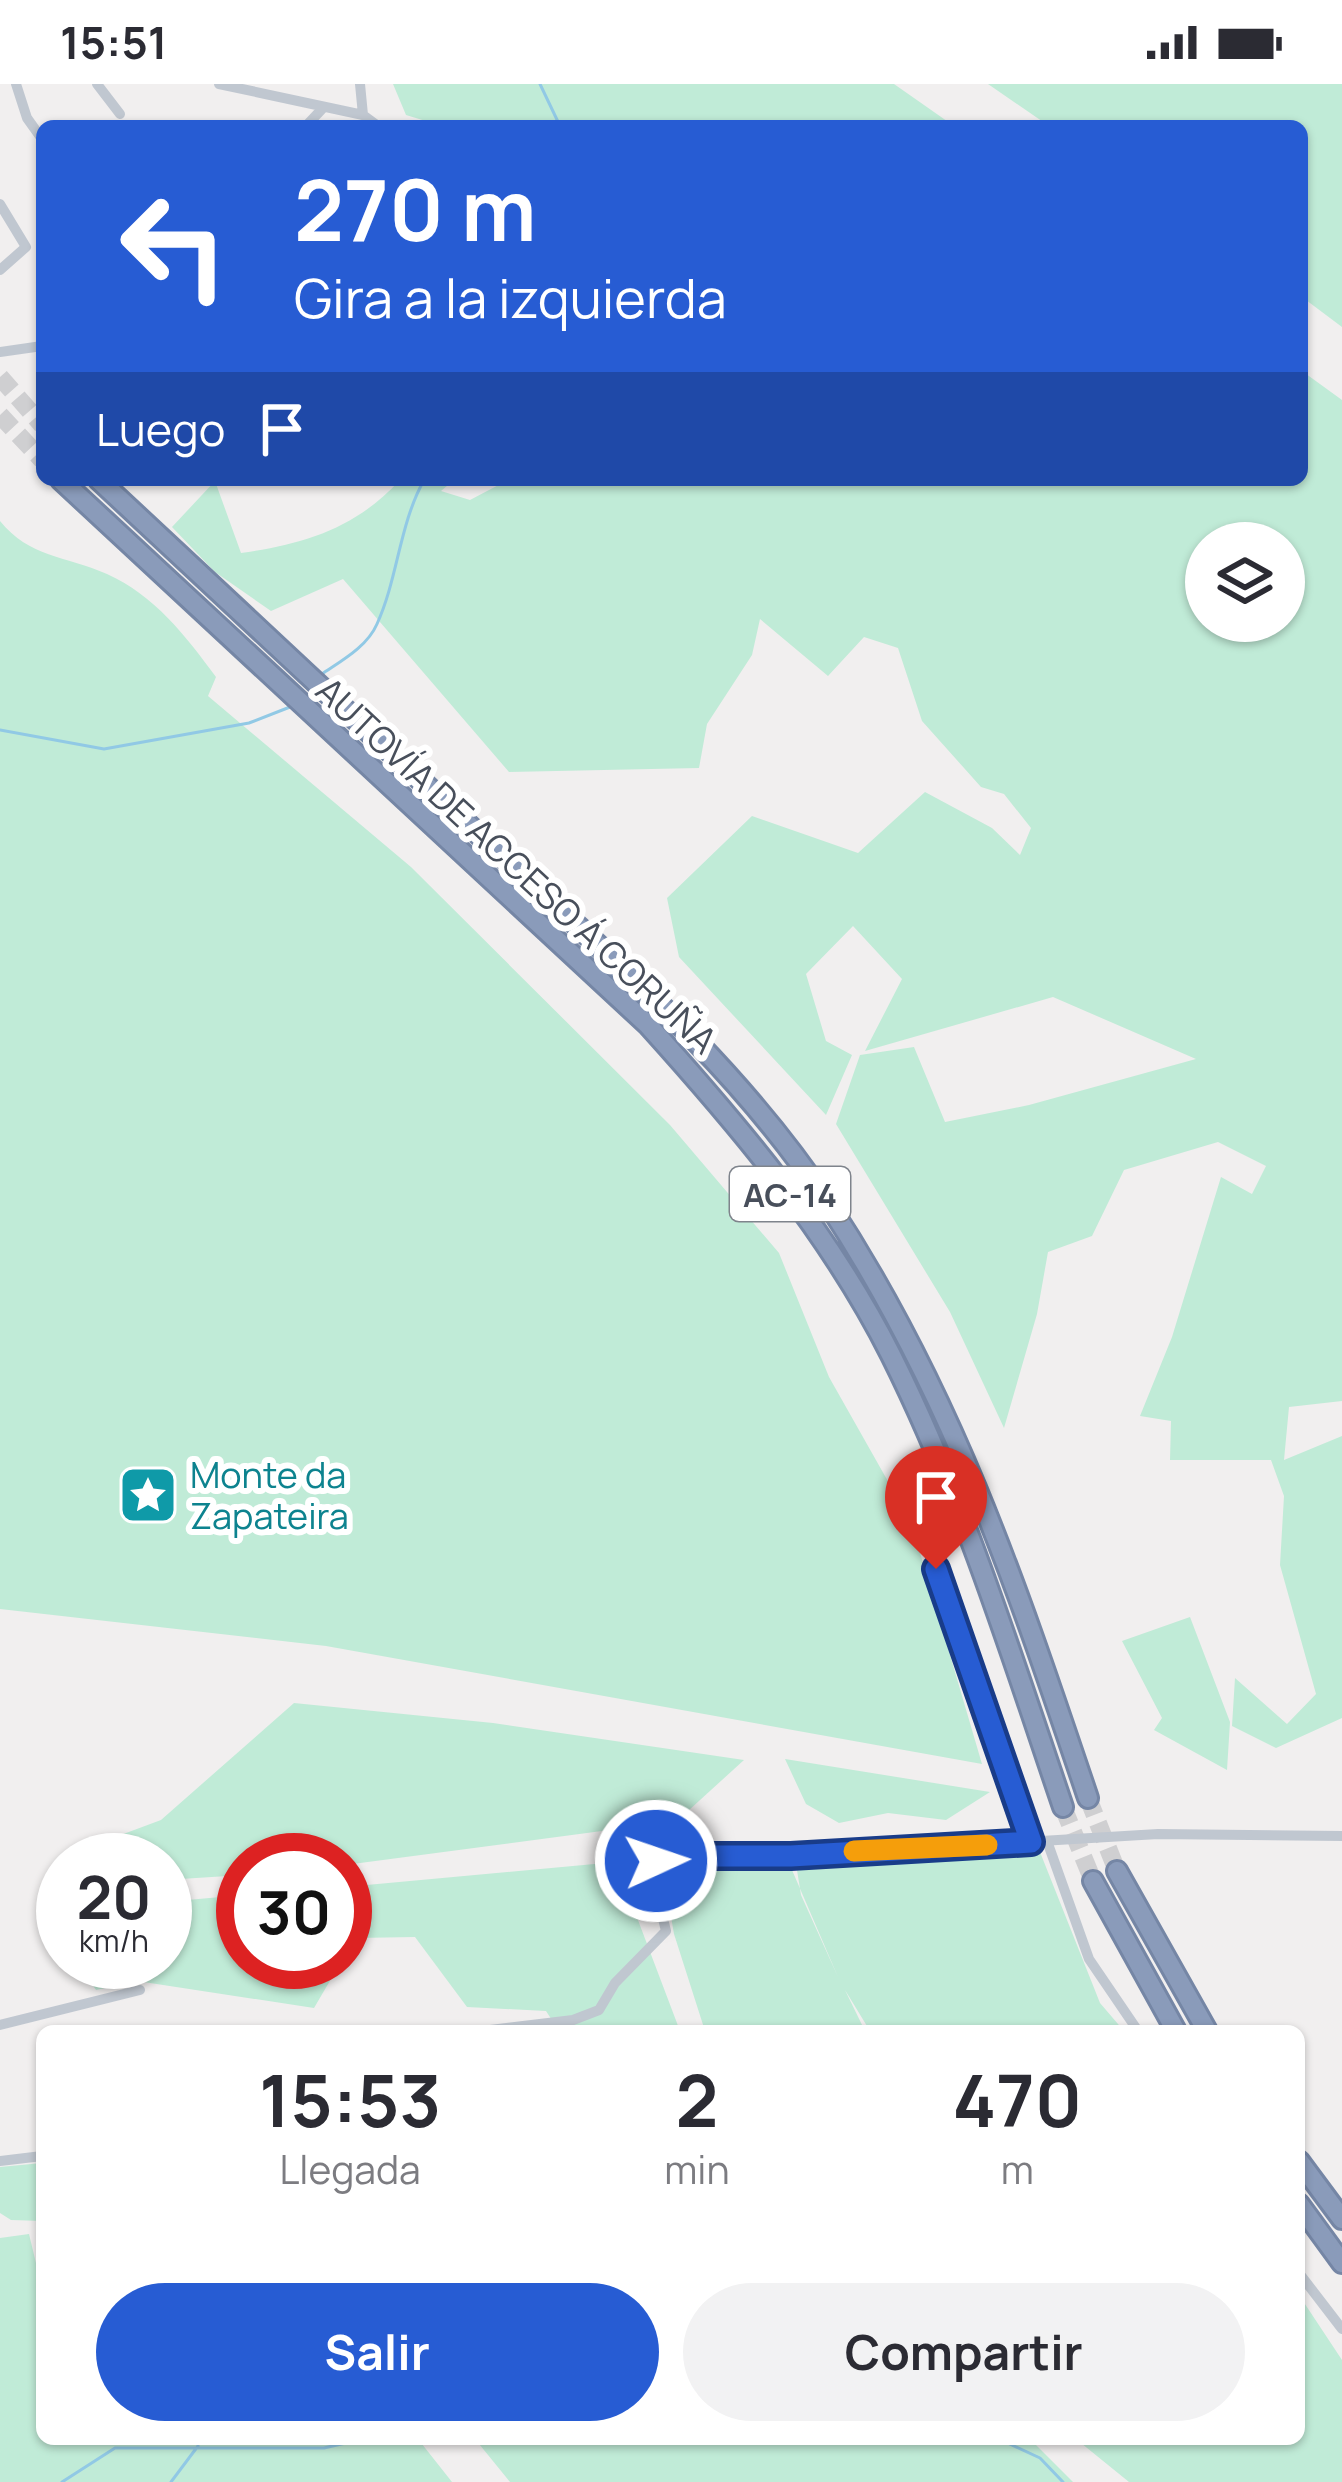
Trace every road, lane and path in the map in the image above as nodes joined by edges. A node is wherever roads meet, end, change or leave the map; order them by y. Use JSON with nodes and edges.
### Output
{"nodes":[{"id":1,"x":16,"y":84,"type":"edge"},
{"id":2,"x":98,"y":84,"type":"edge"},
{"id":3,"x":219,"y":84,"type":"edge"},
{"id":4,"x":360,"y":84,"type":"edge"},
{"id":5,"x":323,"y":108,"type":"junction"},
{"id":6,"x":120,"y":114,"type":"dead end"},
{"id":7,"x":363,"y":115,"type":"junction"},
{"id":8,"x":312,"y":120,"type":"edge"},
{"id":9,"x":370,"y":120,"type":"edge"},
{"id":10,"x":36,"y":131,"type":"edge"},
{"id":11,"x":0,"y":204,"type":"edge"},
{"id":12,"x":0,"y":270,"type":"edge"},
{"id":13,"x":36,"y":347,"type":"edge"},
{"id":14,"x":0,"y":352,"type":"edge"},
{"id":15,"x":68,"y":486,"type":"edge"},
{"id":16,"x":105,"y":486,"type":"edge"},
{"id":17,"x":936,"y":1569,"type":"dead end"},
{"id":18,"x":1088,"y":1798,"type":"tunnel mouth"},
{"id":19,"x":1063,"y":1807,"type":"tunnel mouth"},
{"id":20,"x":1342,"y":1836,"type":"edge"},
{"id":21,"x":1040,"y":1842,"type":"junction"},
{"id":22,"x":1118,"y":1870,"type":"tunnel mouth"},
{"id":23,"x":1093,"y":1882,"type":"tunnel mouth"},
{"id":24,"x":140,"y":1990,"type":"dead end"},
{"id":25,"x":0,"y":2025,"type":"edge"},
{"id":26,"x":532,"y":2025,"type":"edge"},
{"id":27,"x":1134,"y":2025,"type":"edge"},
{"id":28,"x":1173,"y":2025,"type":"edge"},
{"id":29,"x":1204,"y":2025,"type":"edge"},
{"id":30,"x":36,"y":2157,"type":"edge"},
{"id":31,"x":0,"y":2162,"type":"edge"},
{"id":32,"x":1305,"y":2169,"type":"edge"},
{"id":33,"x":1305,"y":2212,"type":"edge"},
{"id":34,"x":1342,"y":2219,"type":"edge"},
{"id":35,"x":1342,"y":2263,"type":"edge"},
{"id":36,"x":1305,"y":2281,"type":"edge"},
{"id":37,"x":1342,"y":2329,"type":"edge"}],
"edges":[{"from":1,"to":10,"type":"street"},
{"from":2,"to":6,"type":"street"},
{"from":3,"to":5,"type":"street"},
{"from":4,"to":7,"type":"street"},
{"from":5,"to":7,"type":"street"},
{"from":5,"to":8,"type":"street"},
{"from":7,"to":9,"type":"street"},
{"from":11,"to":12,"type":"street"},
{"from":13,"to":14,"type":"street"},
{"from":15,"to":19,"type":"highway","name":"AUTOVÍA DE ACCESO Á CORUÑA","number":"AC-14"},
{"from":16,"to":18,"type":"highway","name":"AUTOVÍA DE ACCESO Á CORUÑA","number":"AC-14"},
{"from":17,"to":21,"type":"street"},
{"from":20,"to":21,"type":"street"},
{"from":21,"to":26,"type":"street"},
{"from":21,"to":27,"type":"street"},
{"from":22,"to":29,"type":"highway"},
{"from":23,"to":28,"type":"highway"},
{"from":24,"to":25,"type":"street"},
{"from":30,"to":31,"type":"street"},
{"from":32,"to":34,"type":"highway"},
{"from":33,"to":35,"type":"highway"},
{"from":36,"to":37,"type":"street"}]}
